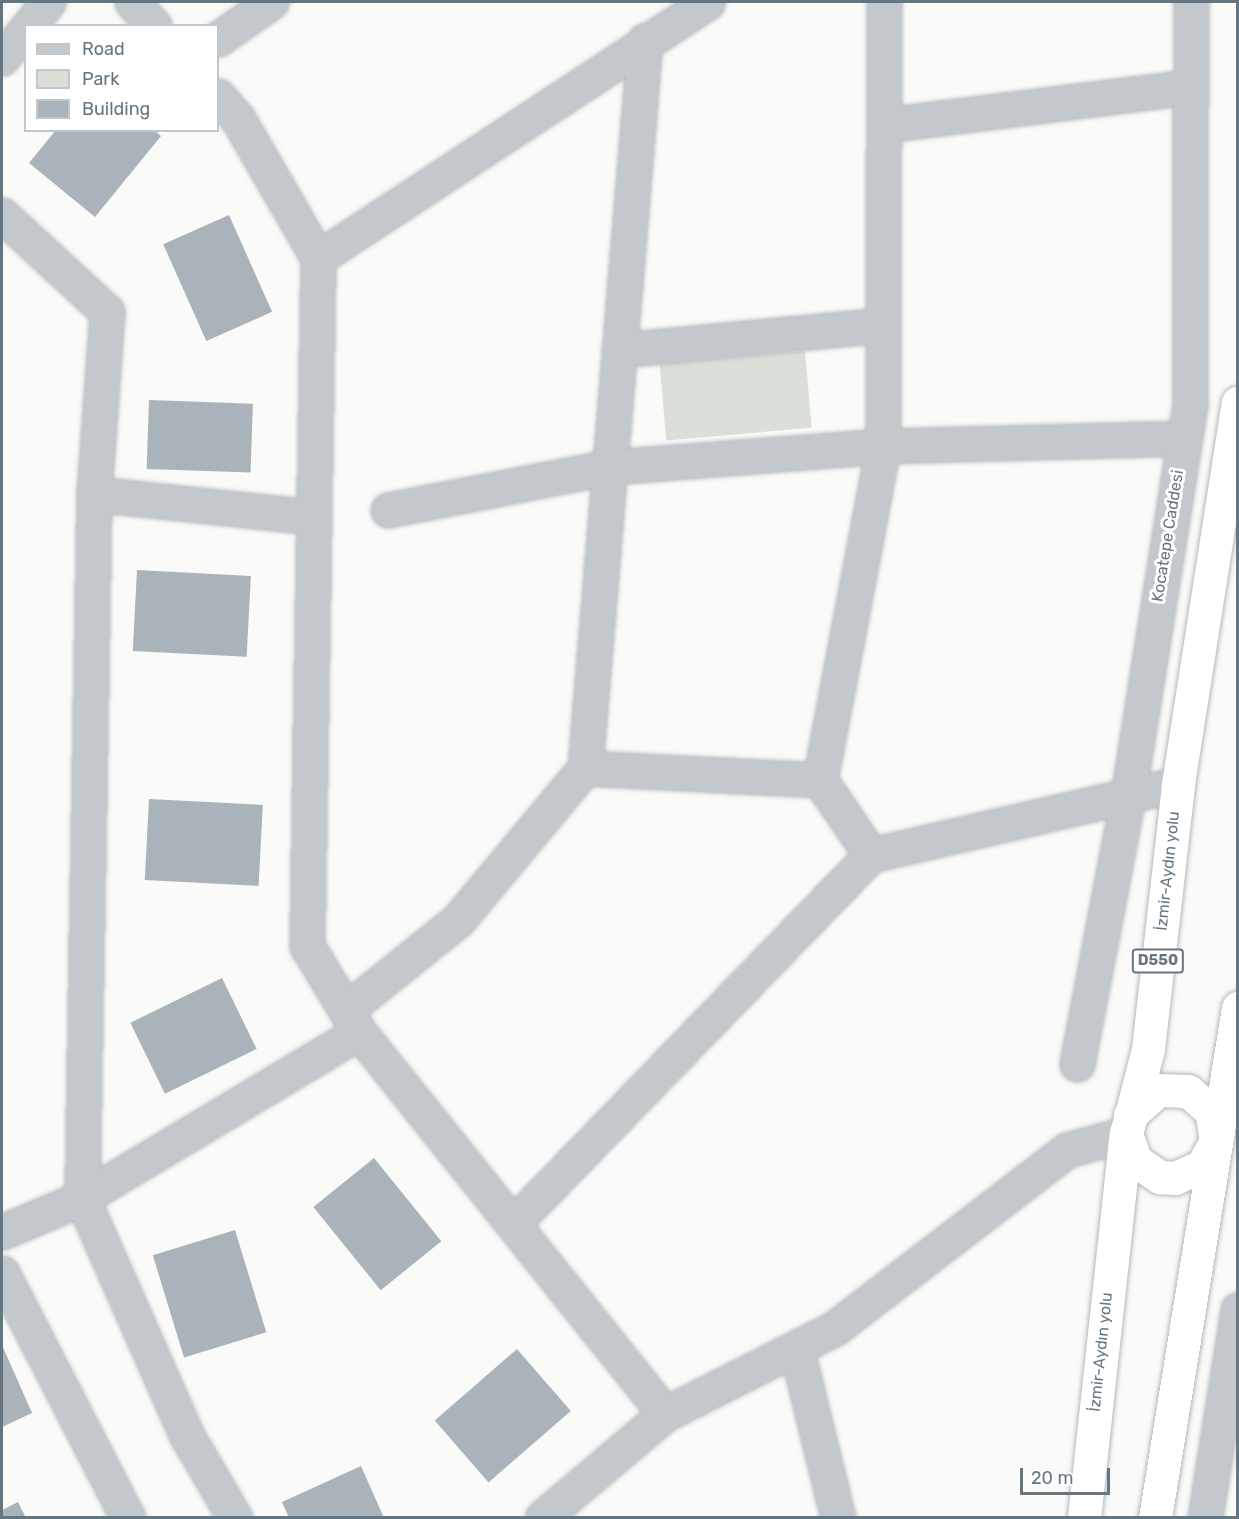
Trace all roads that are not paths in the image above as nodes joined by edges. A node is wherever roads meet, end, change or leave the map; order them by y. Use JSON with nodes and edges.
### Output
{"nodes":[{"id":1,"x":48,"y":2,"type":"edge"},
{"id":2,"x":132,"y":2,"type":"edge"},
{"id":3,"x":271,"y":2,"type":"edge"},
{"id":4,"x":707,"y":2,"type":"edge"},
{"id":5,"x":884,"y":2,"type":"edge"},
{"id":6,"x":1191,"y":2,"type":"edge"},
{"id":7,"x":30,"y":24,"type":"edge"},
{"id":8,"x":152,"y":24,"type":"edge"},
{"id":9,"x":24,"y":31,"type":"edge"},
{"id":10,"x":219,"y":38,"type":"edge"},
{"id":11,"x":645,"y":40,"type":"junction"},
{"id":12,"x":2,"y":58,"type":"edge"},
{"id":13,"x":1190,"y":87,"type":"junction"},
{"id":14,"x":219,"y":97,"type":"edge"},
{"id":15,"x":884,"y":125,"type":"junction"},
{"id":16,"x":2,"y":214,"type":"edge"},
{"id":17,"x":318,"y":258,"type":"junction"},
{"id":18,"x":883,"y":325,"type":"junction"},
{"id":19,"x":620,"y":350,"type":"junction"},
{"id":20,"x":1238,"y":404,"type":"edge"},
{"id":21,"x":1184,"y":438,"type":"junction"},
{"id":22,"x":883,"y":446,"type":"junction"},
{"id":23,"x":610,"y":467,"type":"junction"},
{"id":24,"x":94,"y":494,"type":"junction"},
{"id":25,"x":388,"y":510,"type":"dead end"},
{"id":26,"x":312,"y":517,"type":"junction"},
{"id":27,"x":585,"y":768,"type":"junction"},
{"id":28,"x":820,"y":780,"type":"junction"},
{"id":29,"x":1178,"y":784,"type":"junction"},
{"id":30,"x":1128,"y":796,"type":"junction"},
{"id":31,"x":871,"y":855,"type":"junction"},
{"id":32,"x":1238,"y":1008,"type":"edge"},
{"id":33,"x":353,"y":1021,"type":"junction"},
{"id":34,"x":1077,"y":1064,"type":"dead end"},
{"id":35,"x":1128,"y":1124,"type":"junction"},
{"id":36,"x":1216,"y":1141,"type":"junction"},
{"id":37,"x":82,"y":1198,"type":"junction"},
{"id":38,"x":513,"y":1224,"type":"junction"},
{"id":39,"x":2,"y":1232,"type":"edge"},
{"id":40,"x":2,"y":1273,"type":"edge"},
{"id":41,"x":1238,"y":1310,"type":"edge"},
{"id":42,"x":797,"y":1351,"type":"junction"},
{"id":43,"x":664,"y":1414,"type":"junction"},
{"id":44,"x":837,"y":1517,"type":"edge"},
{"id":45,"x":128,"y":1518,"type":"edge"},
{"id":46,"x":235,"y":1518,"type":"edge"},
{"id":47,"x":543,"y":1518,"type":"edge"},
{"id":48,"x":1084,"y":1518,"type":"edge"},
{"id":49,"x":1155,"y":1518,"type":"edge"},
{"id":50,"x":1205,"y":1518,"type":"edge"}],
"edges":[{"from":1,"to":7,"type":"street"},
{"from":2,"to":8,"type":"street"},
{"from":3,"to":10,"type":"street"},
{"from":4,"to":11,"type":"street"},
{"from":5,"to":15,"type":"street"},
{"from":6,"to":13,"type":"street","name":"Kocatepe Caddesi"},
{"from":9,"to":12,"type":"street"},
{"from":11,"to":17,"type":"street"},
{"from":11,"to":19,"type":"street"},
{"from":13,"to":15,"type":"street"},
{"from":13,"to":21,"type":"street","name":"Kocatepe Caddesi"},
{"from":14,"to":17,"type":"street"},
{"from":15,"to":18,"type":"street"},
{"from":16,"to":24,"type":"street"},
{"from":17,"to":26,"type":"street"},
{"from":18,"to":19,"type":"street"},
{"from":18,"to":22,"type":"street"},
{"from":19,"to":23,"type":"street"},
{"from":20,"to":29,"type":"highway","name":"İzmir-Aydın yolu","number":"D550"},
{"from":21,"to":22,"type":"street"},
{"from":21,"to":30,"type":"street","name":"Kocatepe Caddesi"},
{"from":22,"to":23,"type":"street"},
{"from":22,"to":28,"type":"street"},
{"from":23,"to":25,"type":"street"},
{"from":23,"to":27,"type":"street"},
{"from":24,"to":26,"type":"street"},
{"from":24,"to":37,"type":"street"},
{"from":26,"to":33,"type":"street"},
{"from":27,"to":28,"type":"street"},
{"from":27,"to":33,"type":"street"},
{"from":28,"to":31,"type":"street"},
{"from":29,"to":30,"type":"street"},
{"from":29,"to":35,"type":"highway","name":"İzmir-Aydın yolu","number":"D550"},
{"from":30,"to":31,"type":"street"},
{"from":30,"to":34,"type":"street","name":"Kocatepe Caddesi"},
{"from":31,"to":38,"type":"street"},
{"from":32,"to":36,"type":"highway"},
{"from":33,"to":37,"type":"street"},
{"from":33,"to":38,"type":"street"},
{"from":35,"to":36,"type":"highway"},
{"from":35,"to":36,"type":"highway"},
{"from":35,"to":42,"type":"street"},
{"from":35,"to":48,"type":"highway","name":"İzmir-Aydın yolu","number":"D550"},
{"from":36,"to":49,"type":"highway"},
{"from":37,"to":39,"type":"street"},
{"from":37,"to":46,"type":"street"},
{"from":38,"to":43,"type":"street"},
{"from":40,"to":45,"type":"street"},
{"from":41,"to":50,"type":"street"},
{"from":42,"to":43,"type":"street"},
{"from":42,"to":44,"type":"street"},
{"from":43,"to":47,"type":"street"}]}
